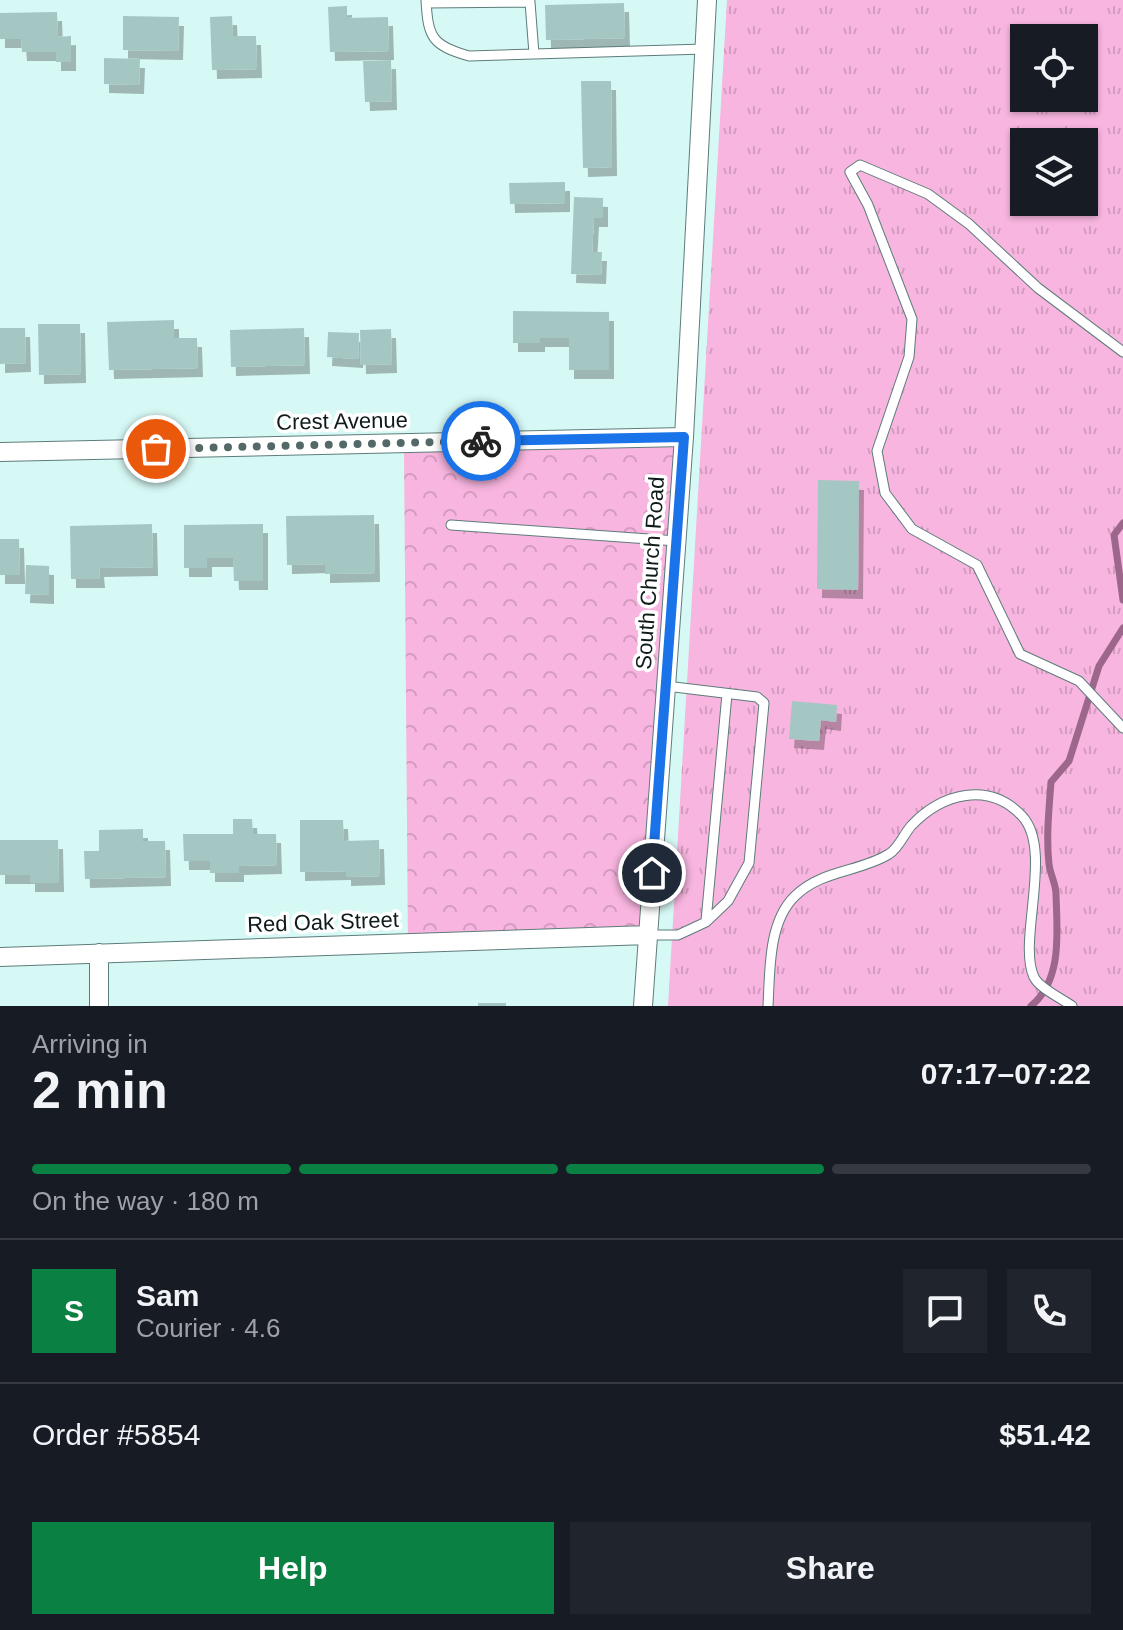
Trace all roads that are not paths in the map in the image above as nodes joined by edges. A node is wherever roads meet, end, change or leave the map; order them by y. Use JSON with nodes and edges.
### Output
{"nodes":[{"id":1,"x":707,"y":0,"type":"edge"},
{"id":2,"x":426,"y":2,"type":"edge"},
{"id":3,"x":705,"y":49,"type":"junction"},
{"id":4,"x":534,"y":54,"type":"junction"},
{"id":5,"x":1123,"y":352,"type":"edge"},
{"id":6,"x":684,"y":437,"type":"junction"},
{"id":7,"x":0,"y":452,"type":"edge"},
{"id":8,"x":451,"y":525,"type":"dead end"},
{"id":9,"x":677,"y":541,"type":"junction"},
{"id":10,"x":666,"y":686,"type":"junction"},
{"id":11,"x":727,"y":694,"type":"junction"},
{"id":12,"x":1123,"y":728,"type":"edge"},
{"id":13,"x":706,"y":922,"type":"junction"},
{"id":14,"x":648,"y":935,"type":"junction"},
{"id":15,"x":99,"y":953,"type":"junction"},
{"id":16,"x":0,"y":957,"type":"edge"},
{"id":17,"x":1064,"y":1002,"type":"edge"},
{"id":18,"x":99,"y":1006,"type":"edge"},
{"id":19,"x":643,"y":1006,"type":"edge"},
{"id":20,"x":768,"y":1006,"type":"edge"}],
"edges":[{"from":1,"to":3,"type":"street","name":"South Church Road"},
{"from":2,"to":4,"type":"lane"},
{"from":2,"to":4,"type":"lane"},
{"from":3,"to":4,"type":"lane"},
{"from":3,"to":6,"type":"street","name":"South Church Road"},
{"from":5,"to":12,"type":"lane"},
{"from":6,"to":7,"type":"street","name":"Crest Avenue"},
{"from":6,"to":9,"type":"street","name":"South Church Road"},
{"from":8,"to":9,"type":"lane"},
{"from":9,"to":10,"type":"street","name":"South Church Road"},
{"from":10,"to":11,"type":"lane"},
{"from":10,"to":14,"type":"street","name":"South Church Road"},
{"from":11,"to":13,"type":"lane"},
{"from":11,"to":13,"type":"lane"},
{"from":13,"to":14,"type":"lane"},
{"from":14,"to":15,"type":"street","name":"Red Oak Street"},
{"from":14,"to":19,"type":"street","name":"South Church Road"},
{"from":15,"to":16,"type":"street","name":"Red Oak Street"},
{"from":15,"to":18,"type":"street"},
{"from":17,"to":20,"type":"lane"}]}
